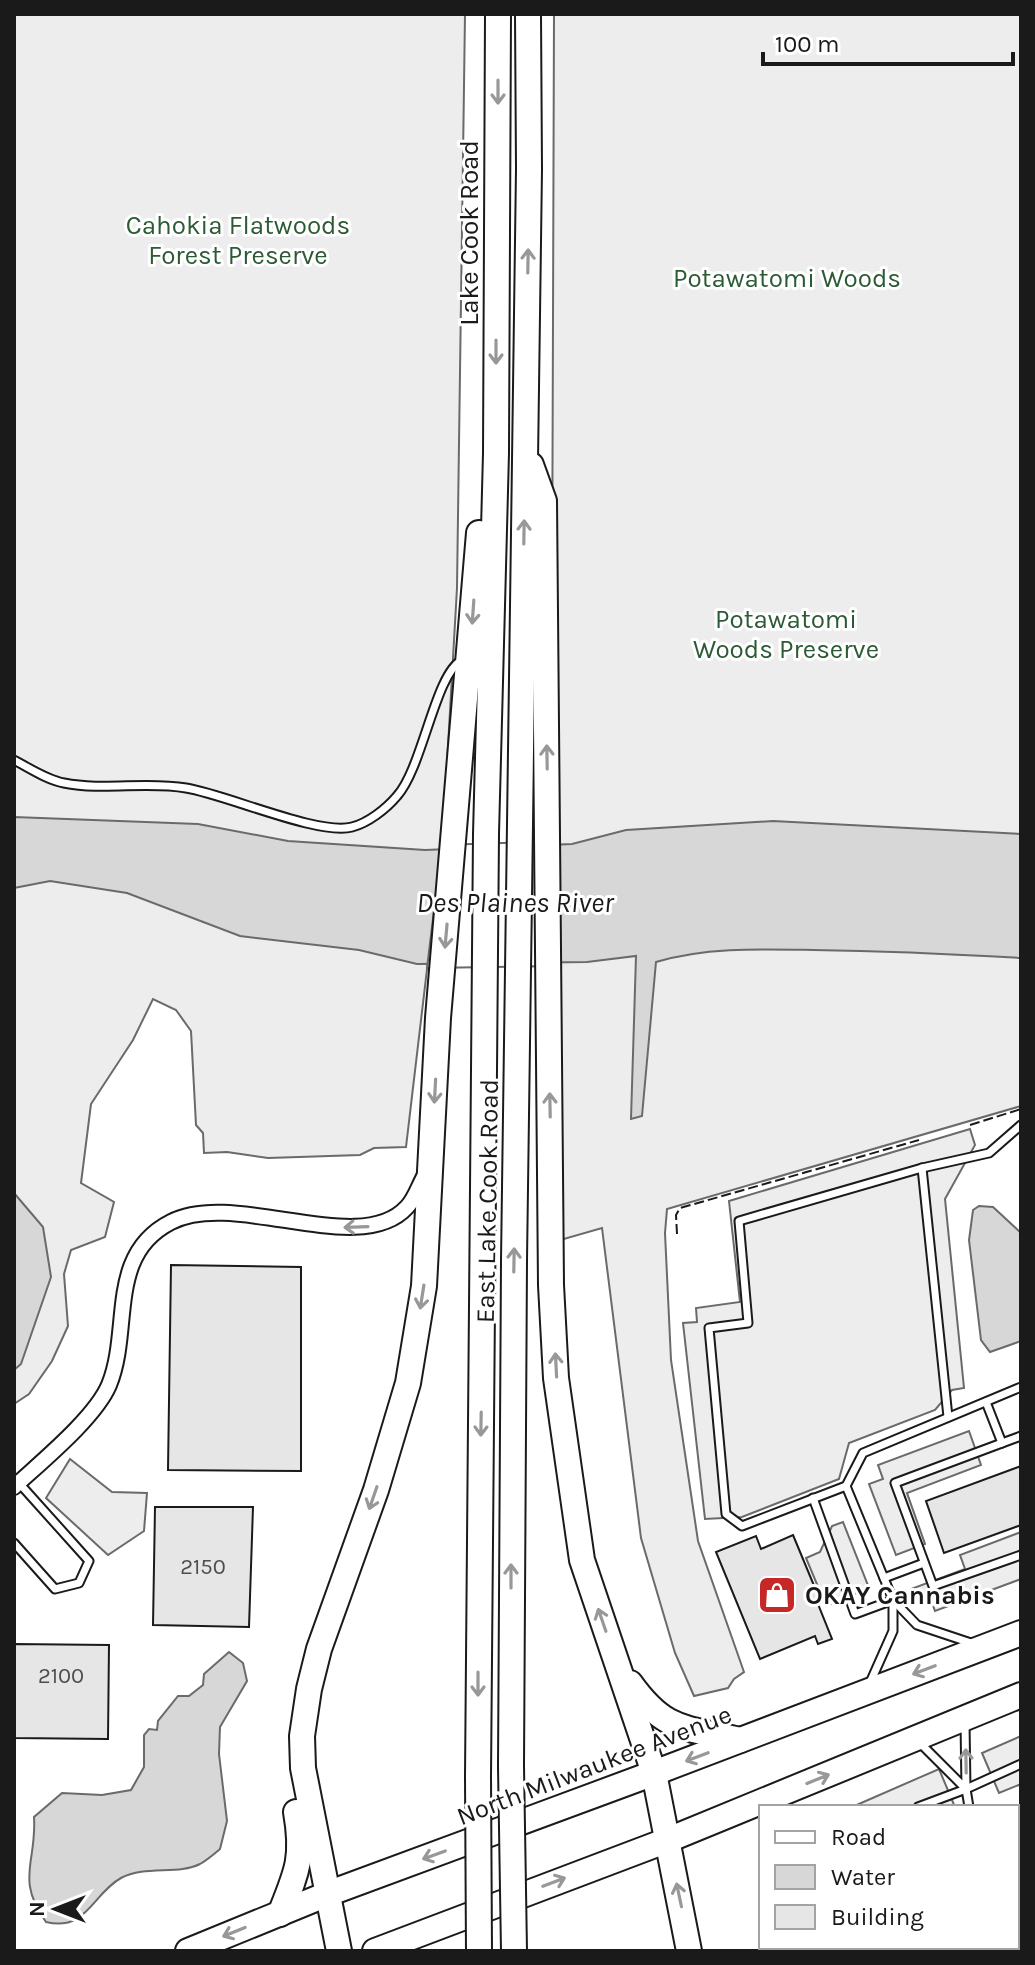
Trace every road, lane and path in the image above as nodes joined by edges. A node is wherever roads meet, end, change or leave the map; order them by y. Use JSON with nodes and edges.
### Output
{"nodes":[{"id":1,"x":498,"y":14,"type":"edge"},
{"id":2,"x":528,"y":14,"type":"edge"},
{"id":3,"x":526,"y":451,"type":"junction"},
{"id":4,"x":496,"y":453,"type":"junction"},
{"id":5,"x":470,"y":656,"type":"junction"},
{"id":6,"x":14,"y":760,"type":"edge"},
{"id":7,"x":1021,"y":1125,"type":"edge"},
{"id":8,"x":431,"y":1163,"type":"junction"},
{"id":9,"x":922,"y":1168,"type":"junction"},
{"id":10,"x":1021,"y":1387,"type":"edge"},
{"id":11,"x":986,"y":1402,"type":"junction"},
{"id":12,"x":948,"y":1417,"type":"junction"},
{"id":13,"x":1021,"y":1436,"type":"edge"},
{"id":14,"x":1002,"y":1443,"type":"junction"},
{"id":15,"x":16,"y":1485,"type":"edge"},
{"id":16,"x":846,"y":1486,"type":"junction"},
{"id":17,"x":813,"y":1498,"type":"junction"},
{"id":18,"x":14,"y":1543,"type":"edge"},
{"id":19,"x":1021,"y":1555,"type":"edge"},
{"id":20,"x":924,"y":1563,"type":"junction"},
{"id":21,"x":884,"y":1578,"type":"junction"},
{"id":22,"x":893,"y":1600,"type":"junction"},
{"id":23,"x":1021,"y":1633,"type":"edge"},
{"id":24,"x":984,"y":1647,"type":"junction"},
{"id":25,"x":319,"y":1649,"type":"junction"},
{"id":26,"x":618,"y":1666,"type":"junction"},
{"id":27,"x":866,"y":1692,"type":"junction"},
{"id":28,"x":1021,"y":1695,"type":"edge"},
{"id":29,"x":965,"y":1718,"type":"junction"},
{"id":30,"x":916,"y":1739,"type":"junction"},
{"id":31,"x":740,"y":1740,"type":"junction"},
{"id":32,"x":1021,"y":1764,"type":"edge"},
{"id":33,"x":654,"y":1773,"type":"junction"},
{"id":34,"x":966,"y":1789,"type":"junction"},
{"id":35,"x":923,"y":1805,"type":"edge"},
{"id":36,"x":969,"y":1805,"type":"edge"},
{"id":37,"x":668,"y":1840,"type":"junction"},
{"id":38,"x":330,"y":1893,"type":"junction"},
{"id":39,"x":280,"y":1914,"type":"junction"},
{"id":40,"x":188,"y":1951,"type":"edge"},
{"id":41,"x":339,"y":1951,"type":"edge"},
{"id":42,"x":375,"y":1951,"type":"edge"},
{"id":43,"x":479,"y":1951,"type":"edge"},
{"id":44,"x":514,"y":1951,"type":"edge"},
{"id":45,"x":689,"y":1951,"type":"edge"}],
"edges":[{"from":1,"to":4,"type":"main road","name":"Lake Cook Road","one_way":true},
{"from":3,"to":2,"type":"main road","one_way":true},
{"from":26,"to":3,"type":"main road","one_way":true},
{"from":44,"to":3,"type":"main road","name":"East Lake Cook Road","one_way":true,"bridge":true},
{"from":4,"to":5,"type":"main road","one_way":true},
{"from":4,"to":43,"type":"main road","name":"East Lake Cook Road","one_way":true,"bridge":true},
{"from":5,"to":6,"type":"lane"},
{"from":5,"to":8,"type":"main road","one_way":true},
{"from":7,"to":9,"type":"lane"},
{"from":8,"to":15,"type":"street","one_way":true},
{"from":8,"to":25,"type":"main road","one_way":true},
{"from":9,"to":12,"type":"lane"},
{"from":9,"to":17,"type":"lane"},
{"from":10,"to":11,"type":"lane"},
{"from":11,"to":12,"type":"lane"},
{"from":11,"to":14,"type":"lane"},
{"from":12,"to":16,"type":"lane"},
{"from":13,"to":14,"type":"lane"},
{"from":14,"to":20,"type":"lane"},
{"from":15,"to":18,"type":"lane"},
{"from":16,"to":17,"type":"lane"},
{"from":16,"to":21,"type":"lane"},
{"from":17,"to":22,"type":"lane"},
{"from":19,"to":20,"type":"lane"},
{"from":20,"to":21,"type":"lane"},
{"from":21,"to":22,"type":"lane"},
{"from":22,"to":24,"type":"lane"},
{"from":22,"to":27,"type":"lane"},
{"from":23,"to":24,"type":"main road","name":"North Milwaukee Avenue"},
{"from":24,"to":27,"type":"main road","name":"North Milwaukee Avenue","one_way":true},
{"from":25,"to":38,"type":"main road"},
{"from":25,"to":39,"type":"main road"},
{"from":26,"to":31,"type":"main road"},
{"from":26,"to":33,"type":"main road"},
{"from":27,"to":31,"type":"main road","name":"North Milwaukee Avenue"},
{"from":28,"to":29,"type":"main road"},
{"from":29,"to":30,"type":"main road"},
{"from":34,"to":29,"type":"lane","one_way":true},
{"from":30,"to":34,"type":"lane"},
{"from":37,"to":30,"type":"main road","one_way":true},
{"from":31,"to":33,"type":"main road","name":"North Milwaukee Avenue","one_way":true},
{"from":32,"to":34,"type":"lane"},
{"from":33,"to":37,"type":"main road"},
{"from":33,"to":38,"type":"main road","name":"North Milwaukee Avenue","one_way":true},
{"from":34,"to":35,"type":"lane"},
{"from":34,"to":36,"type":"lane"},
{"from":42,"to":37,"type":"main road","one_way":true},
{"from":45,"to":37,"type":"main road","one_way":true},
{"from":38,"to":39,"type":"main road","name":"North Milwaukee Avenue"},
{"from":38,"to":41,"type":"main road"},
{"from":39,"to":40,"type":"main road","name":"North Milwaukee Avenue","one_way":true}]}
